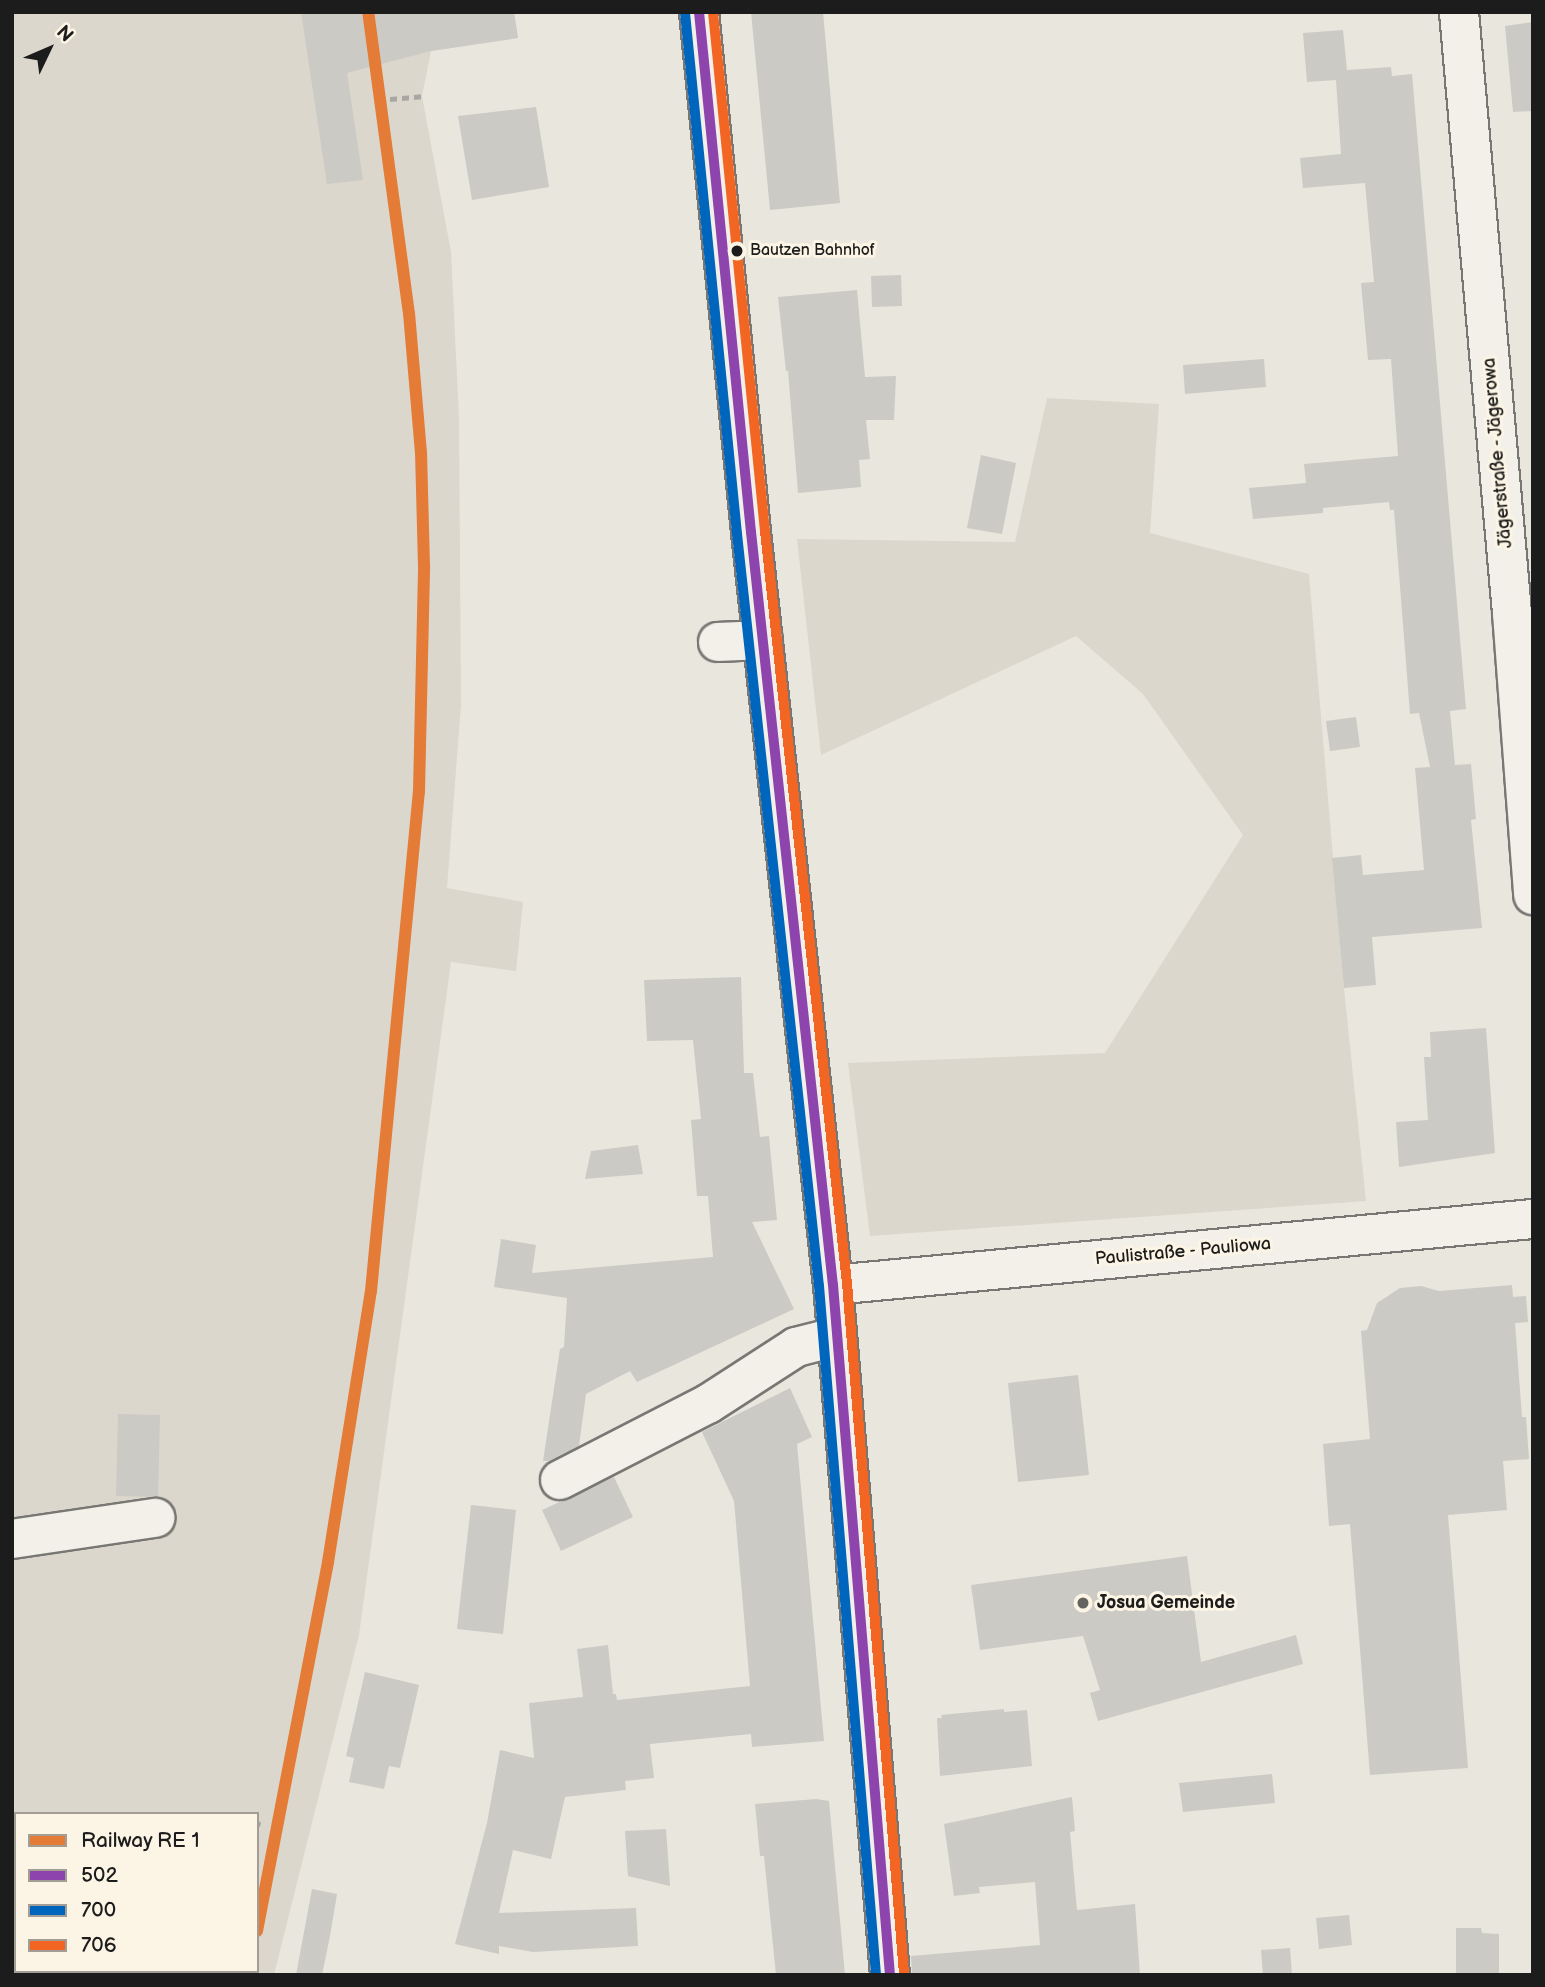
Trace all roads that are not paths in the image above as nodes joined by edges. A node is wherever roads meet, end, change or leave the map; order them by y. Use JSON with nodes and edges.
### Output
{"nodes":[{"id":1,"x":699,"y":12,"type":"edge"},
{"id":2,"x":1459,"y":12,"type":"edge"},
{"id":3,"x":763,"y":640,"type":"junction"},
{"id":4,"x":718,"y":642,"type":"dead end"},
{"id":5,"x":1533,"y":895,"type":"edge"},
{"id":6,"x":1533,"y":1219,"type":"edge"},
{"id":7,"x":833,"y":1285,"type":"junction"},
{"id":8,"x":835,"y":1337,"type":"junction"},
{"id":9,"x":560,"y":1480,"type":"dead end"},
{"id":10,"x":155,"y":1518,"type":"dead end"},
{"id":11,"x":12,"y":1539,"type":"edge"},
{"id":12,"x":890,"y":1975,"type":"edge"}],
"edges":[{"from":1,"to":3,"type":"street"},
{"from":2,"to":5,"type":"street","name":"Jägerstraße - Jägerowa"},
{"from":3,"to":4,"type":"street"},
{"from":3,"to":7,"type":"street"},
{"from":6,"to":7,"type":"street","name":"Paulistraße - Pauliowa"},
{"from":7,"to":8,"type":"street"},
{"from":8,"to":9,"type":"street"},
{"from":8,"to":12,"type":"street"},
{"from":10,"to":11,"type":"street"}]}
